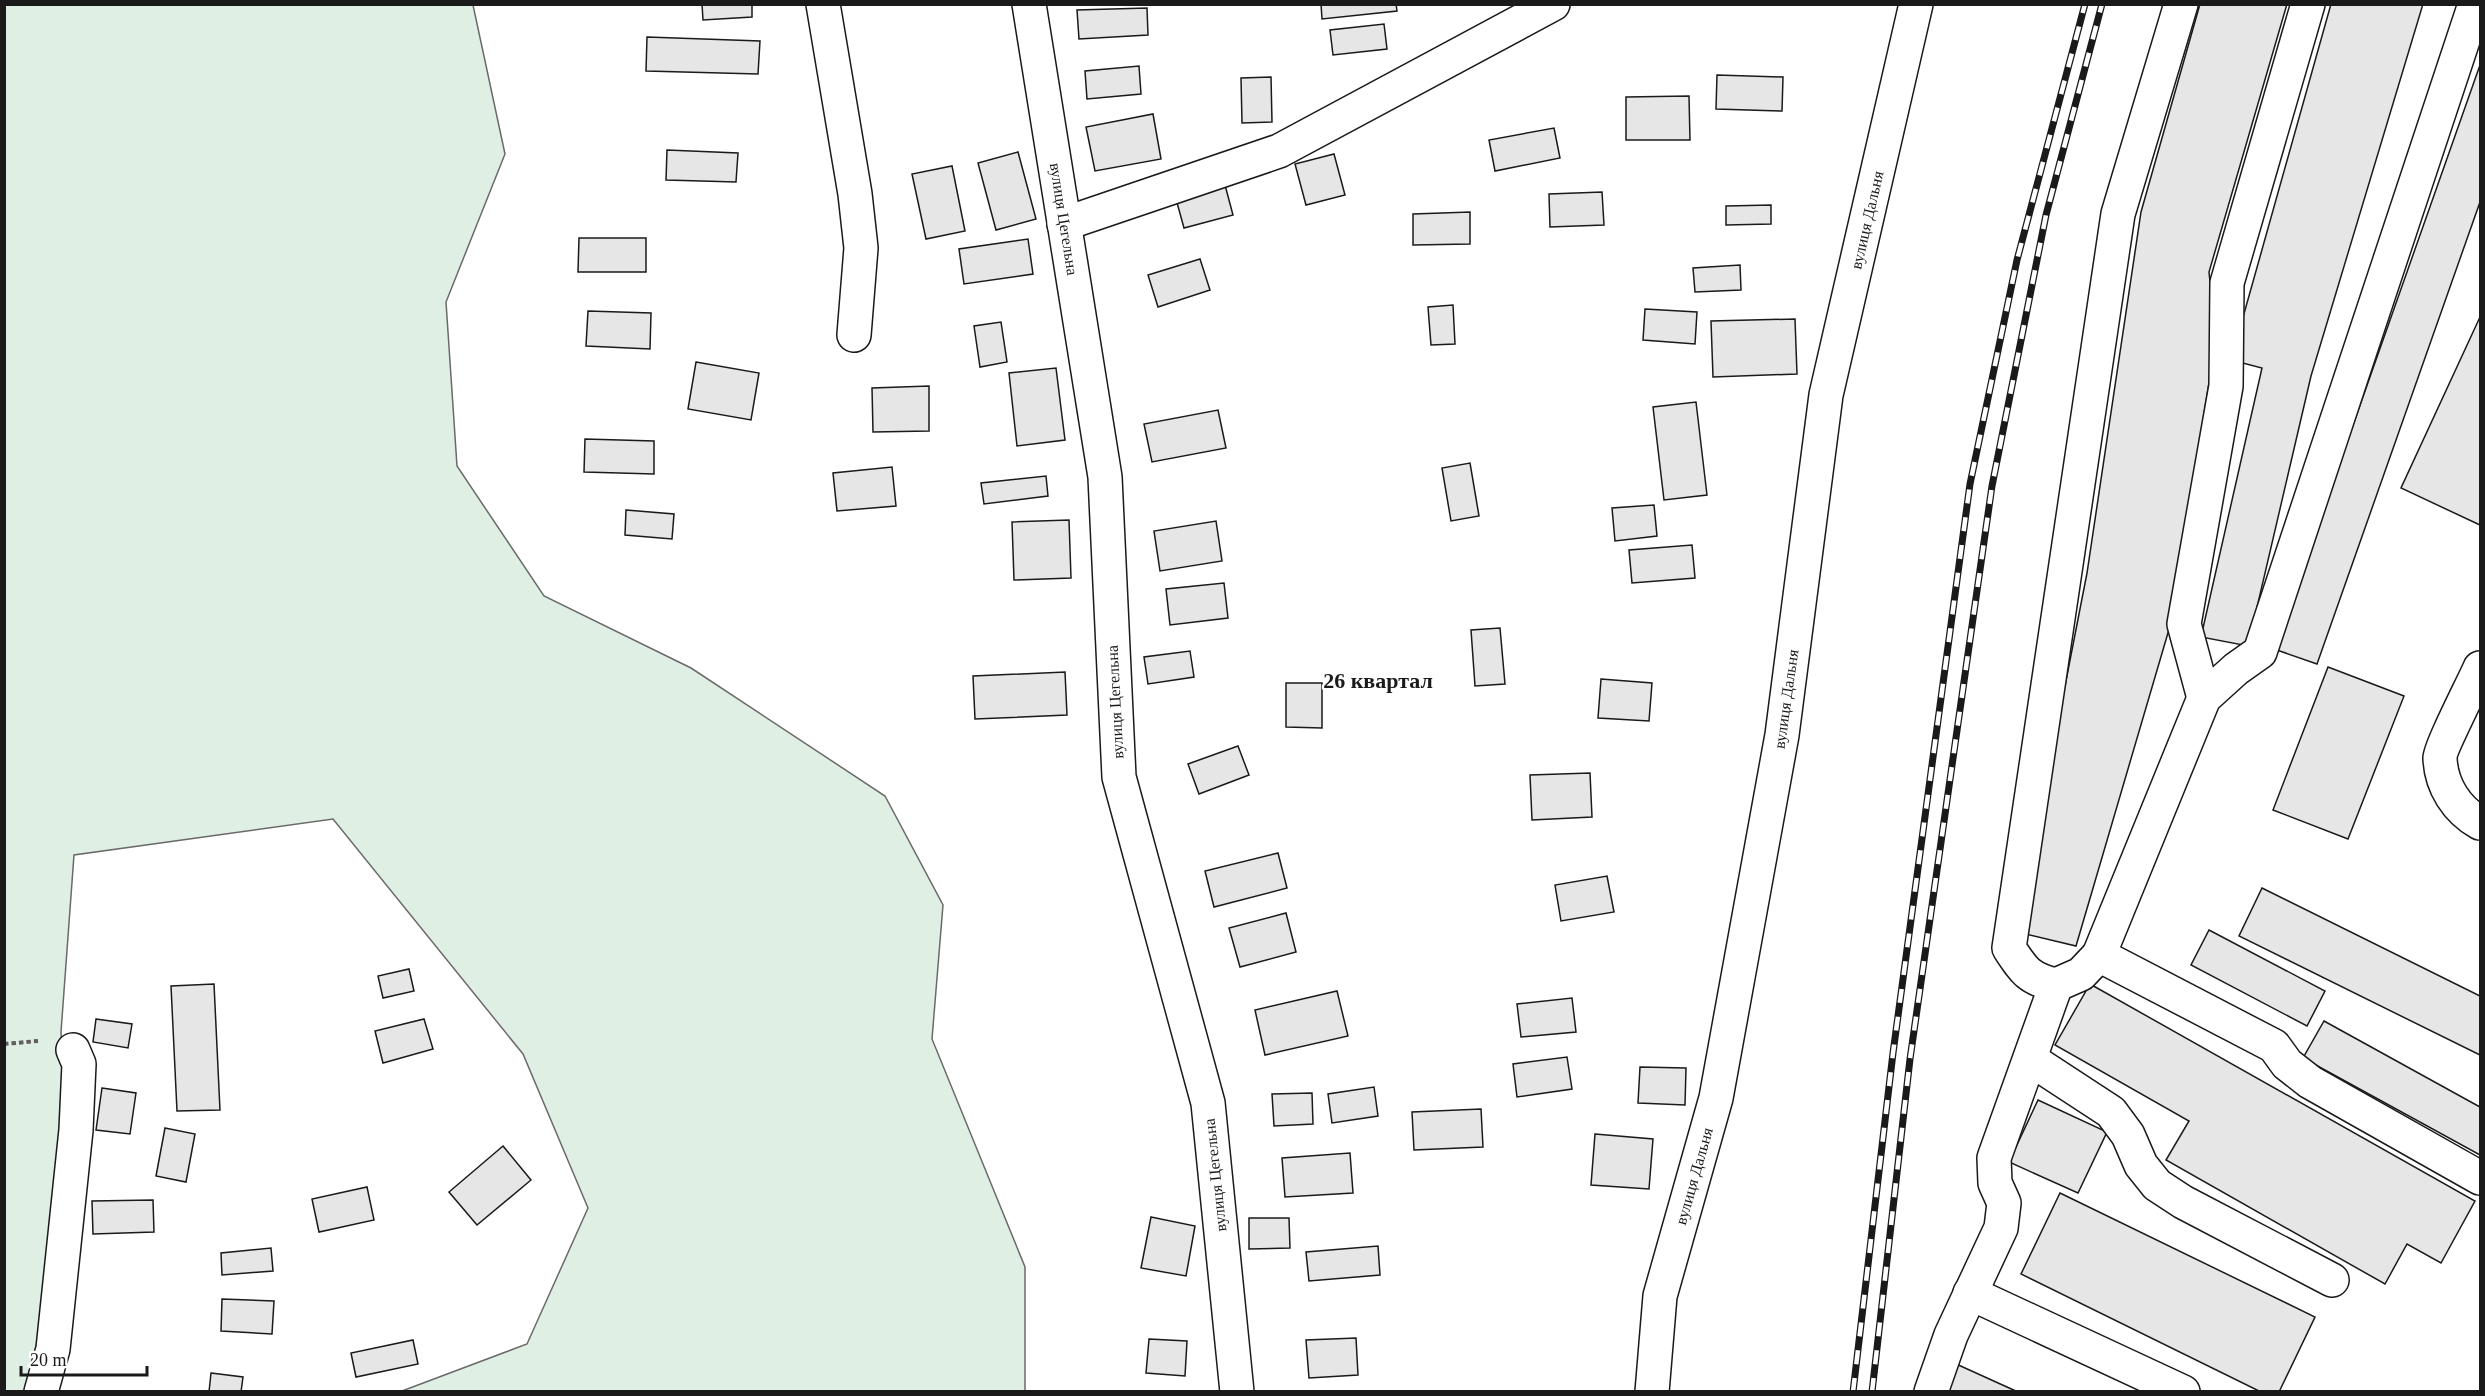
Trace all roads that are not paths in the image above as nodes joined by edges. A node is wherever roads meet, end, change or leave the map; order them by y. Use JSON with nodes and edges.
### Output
{"nodes":[{"id":1,"x":823,"y":4,"type":"edge"},
{"id":2,"x":1029,"y":4,"type":"edge"},
{"id":3,"x":1553,"y":4,"type":"edge"},
{"id":4,"x":1916,"y":4,"type":"edge"},
{"id":5,"x":2181,"y":4,"type":"edge"},
{"id":6,"x":2308,"y":4,"type":"edge"},
{"id":7,"x":2475,"y":4,"type":"edge"},
{"id":8,"x":1064,"y":224,"type":"junction"},
{"id":9,"x":854,"y":334,"type":"dead end"},
{"id":10,"x":2481,"y":668,"type":"edge"},
{"id":11,"x":2204,"y":698,"type":"junction"},
{"id":12,"x":2481,"y":824,"type":"edge"},
{"id":13,"x":2099,"y":956,"type":"junction"},
{"id":14,"x":2056,"y":985,"type":"junction"},
{"id":15,"x":73,"y":1050,"type":"dead end"},
{"id":16,"x":2030,"y":1059,"type":"junction"},
{"id":17,"x":2481,"y":1178,"type":"edge"},
{"id":18,"x":2332,"y":1280,"type":"dead end"},
{"id":19,"x":1970,"y":1293,"type":"junction"},
{"id":20,"x":41,"y":1392,"type":"edge"},
{"id":21,"x":1237,"y":1392,"type":"edge"},
{"id":22,"x":1652,"y":1392,"type":"edge"},
{"id":23,"x":1931,"y":1392,"type":"edge"},
{"id":24,"x":2183,"y":1392,"type":"edge"}],
"edges":[{"from":1,"to":9,"type":"street"},
{"from":2,"to":8,"type":"street","name":"вулиця Цегельна"},
{"from":3,"to":8,"type":"street"},
{"from":4,"to":22,"type":"street","name":"вулиця Дальня"},
{"from":5,"to":14,"type":"street"},
{"from":6,"to":11,"type":"street"},
{"from":7,"to":11,"type":"street"},
{"from":8,"to":21,"type":"street","name":"вулиця Цегельна"},
{"from":10,"to":12,"type":"street"},
{"from":11,"to":13,"type":"street"},
{"from":13,"to":14,"type":"street"},
{"from":13,"to":17,"type":"street"},
{"from":14,"to":16,"type":"street"},
{"from":15,"to":20,"type":"street"},
{"from":16,"to":18,"type":"street"},
{"from":16,"to":19,"type":"street"},
{"from":19,"to":23,"type":"street"},
{"from":19,"to":24,"type":"street"}]}
